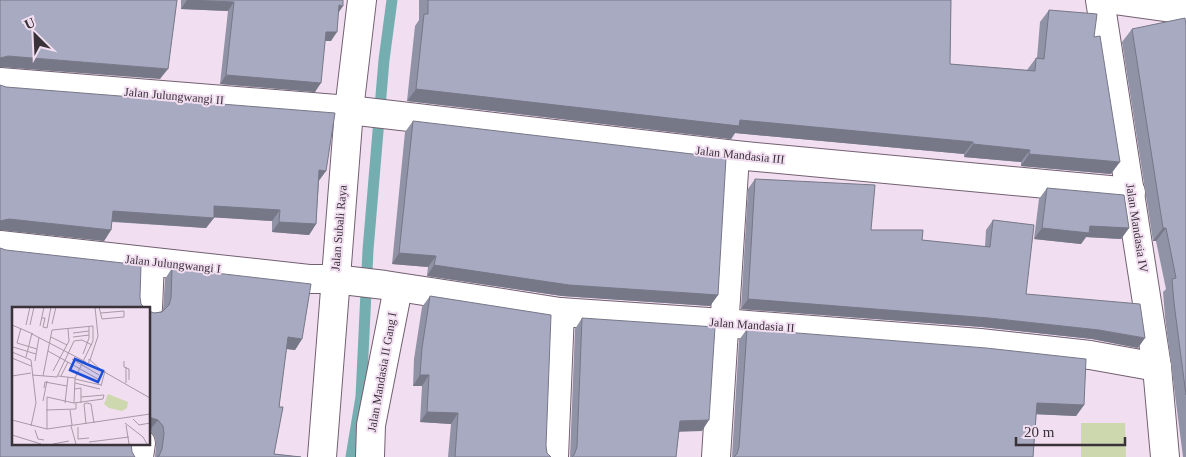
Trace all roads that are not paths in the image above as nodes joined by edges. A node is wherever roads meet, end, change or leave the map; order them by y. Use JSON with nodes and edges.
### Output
{"nodes":[{"id":1,"x":362,"y":0,"type":"edge"},
{"id":2,"x":1100,"y":0,"type":"edge"},
{"id":3,"x":1114,"y":0,"type":"edge"},
{"id":4,"x":1186,"y":10,"type":"edge"},
{"id":5,"x":0,"y":82,"type":"edge"},
{"id":6,"x":349,"y":110,"type":"junction"},
{"id":7,"x":735,"y":155,"type":"junction"},
{"id":8,"x":1132,"y":192,"type":"junction"},
{"id":9,"x":0,"y":245,"type":"edge"},
{"id":10,"x":150,"y":262,"type":"junction"},
{"id":11,"x":341,"y":280,"type":"junction"},
{"id":12,"x":391,"y":286,"type":"junction"},
{"id":13,"x":148,"y":307,"type":"edge"},
{"id":14,"x":560,"y":312,"type":"junction"},
{"id":15,"x":724,"y":323,"type":"junction"},
{"id":16,"x":1158,"y":367,"type":"junction"},
{"id":17,"x":141,"y":444,"type":"edge"},
{"id":18,"x":139,"y":457,"type":"edge"},
{"id":19,"x":322,"y":457,"type":"edge"},
{"id":20,"x":370,"y":457,"type":"edge"},
{"id":21,"x":554,"y":457,"type":"edge"},
{"id":22,"x":716,"y":457,"type":"edge"},
{"id":23,"x":1164,"y":457,"type":"edge"}],
"edges":[{"from":1,"to":6,"type":"street","name":"Jalan Subali Raya"},
{"from":2,"to":8,"type":"street","name":"Jalan Mandasia IV"},
{"from":3,"to":4,"type":"street"},
{"from":5,"to":6,"type":"street","name":"Jalan Julungwangi II"},
{"from":6,"to":7,"type":"street","name":"Jalan Mandasia III"},
{"from":6,"to":11,"type":"street","name":"Jalan Subali Raya"},
{"from":7,"to":8,"type":"street","name":"Jalan Mandasia III"},
{"from":7,"to":15,"type":"street"},
{"from":8,"to":16,"type":"street","name":"Jalan Mandasia IV"},
{"from":9,"to":10,"type":"street","name":"Jalan Julungwangi I"},
{"from":10,"to":11,"type":"street","name":"Jalan Julungwangi I"},
{"from":10,"to":13,"type":"street"},
{"from":11,"to":12,"type":"street","name":"Jalan Mandasia II"},
{"from":11,"to":19,"type":"street","name":"Jalan Subali Raya"},
{"from":12,"to":14,"type":"street","name":"Jalan Mandasia II"},
{"from":12,"to":20,"type":"street","name":"Jalan Mandasia II Gang I"},
{"from":14,"to":15,"type":"street","name":"Jalan Mandasia II"},
{"from":14,"to":21,"type":"street"},
{"from":15,"to":16,"type":"street","name":"Jalan Mandasia II"},
{"from":15,"to":22,"type":"street"},
{"from":16,"to":23,"type":"street","name":"Jalan Mandasia IV"},
{"from":17,"to":18,"type":"street"}]}
